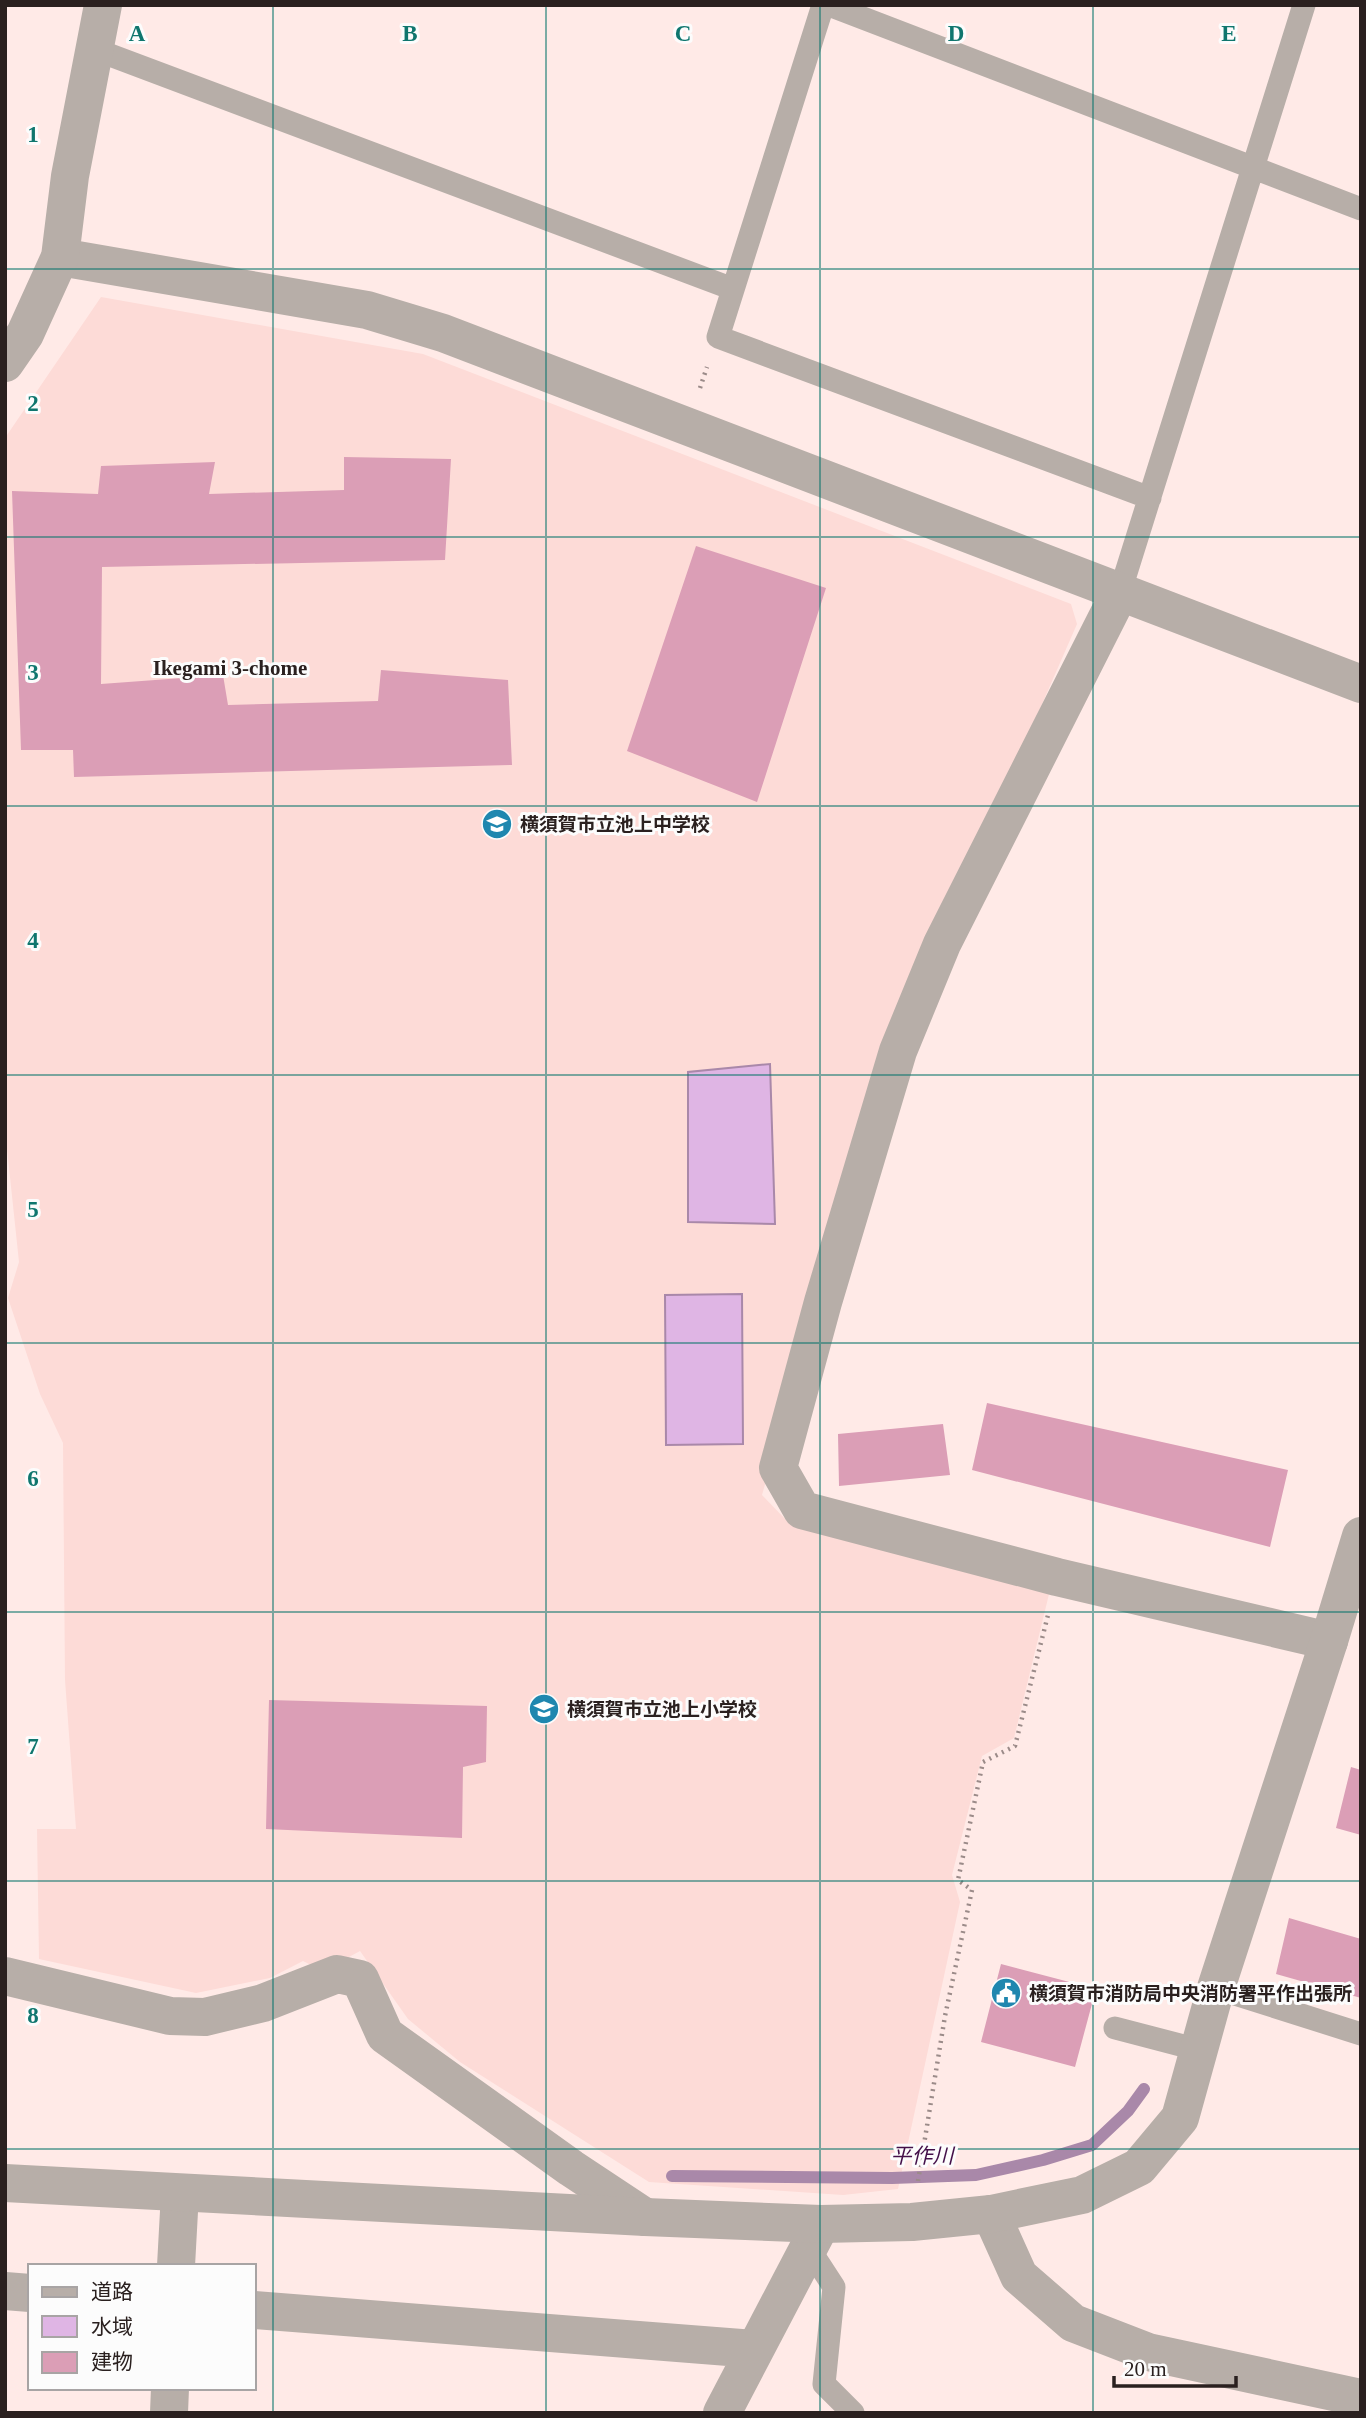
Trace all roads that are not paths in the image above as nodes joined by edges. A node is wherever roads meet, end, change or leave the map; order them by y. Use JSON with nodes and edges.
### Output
{"nodes":[{"id":1,"x":103,"y":5,"type":"edge"},
{"id":2,"x":823,"y":5,"type":"edge"},
{"id":3,"x":829,"y":5,"type":"edge"},
{"id":4,"x":1304,"y":5,"type":"edge"},
{"id":5,"x":94,"y":49,"type":"junction"},
{"id":6,"x":1254,"y":167,"type":"junction"},
{"id":7,"x":1361,"y":209,"type":"edge"},
{"id":8,"x":60,"y":257,"type":"junction"},
{"id":9,"x":733,"y":289,"type":"junction"},
{"id":10,"x":5,"y":363,"type":"edge"},
{"id":11,"x":1150,"y":498,"type":"junction"},
{"id":12,"x":1120,"y":592,"type":"junction"},
{"id":13,"x":1361,"y":684,"type":"edge"},
{"id":14,"x":1361,"y":1536,"type":"edge"},
{"id":15,"x":1329,"y":1641,"type":"junction"},
{"id":16,"x":5,"y":1976,"type":"edge"},
{"id":17,"x":1216,"y":1988,"type":"junction"},
{"id":18,"x":1115,"y":2028,"type":"dead end"},
{"id":19,"x":1361,"y":2034,"type":"edge"},
{"id":20,"x":1199,"y":2049,"type":"junction"},
{"id":21,"x":5,"y":2183,"type":"edge"},
{"id":22,"x":180,"y":2193,"type":"junction"},
{"id":23,"x":991,"y":2214,"type":"junction"},
{"id":24,"x":645,"y":2217,"type":"junction"},
{"id":25,"x":814,"y":2235,"type":"junction"},
{"id":26,"x":176,"y":2264,"type":"edge"},
{"id":27,"x":5,"y":2291,"type":"edge"},
{"id":28,"x":28,"y":2292,"type":"edge"},
{"id":29,"x":256,"y":2310,"type":"edge"},
{"id":30,"x":754,"y":2349,"type":"junction"},
{"id":31,"x":170,"y":2390,"type":"edge"},
{"id":32,"x":1361,"y":2398,"type":"edge"},
{"id":33,"x":169,"y":2413,"type":"edge"},
{"id":34,"x":722,"y":2413,"type":"edge"},
{"id":35,"x":853,"y":2413,"type":"edge"}],
"edges":[{"from":1,"to":5,"type":"street"},
{"from":2,"to":9,"type":"lane"},
{"from":3,"to":6,"type":"lane"},
{"from":4,"to":6,"type":"lane"},
{"from":5,"to":8,"type":"street"},
{"from":5,"to":9,"type":"lane"},
{"from":6,"to":7,"type":"lane"},
{"from":6,"to":11,"type":"lane"},
{"from":8,"to":10,"type":"street"},
{"from":8,"to":12,"type":"street"},
{"from":9,"to":11,"type":"lane"},
{"from":11,"to":12,"type":"lane"},
{"from":12,"to":13,"type":"street"},
{"from":12,"to":15,"type":"street"},
{"from":14,"to":15,"type":"street"},
{"from":15,"to":17,"type":"street"},
{"from":16,"to":24,"type":"street"},
{"from":17,"to":19,"type":"lane"},
{"from":17,"to":20,"type":"street"},
{"from":18,"to":20,"type":"lane"},
{"from":20,"to":23,"type":"street"},
{"from":21,"to":22,"type":"street"},
{"from":22,"to":24,"type":"street"},
{"from":22,"to":26,"type":"street"},
{"from":23,"to":25,"type":"street"},
{"from":23,"to":32,"type":"street"},
{"from":24,"to":25,"type":"street"},
{"from":25,"to":30,"type":"street"},
{"from":25,"to":35,"type":"lane"},
{"from":27,"to":28,"type":"street"},
{"from":29,"to":30,"type":"street"},
{"from":30,"to":34,"type":"street"},
{"from":31,"to":33,"type":"street"}]}
